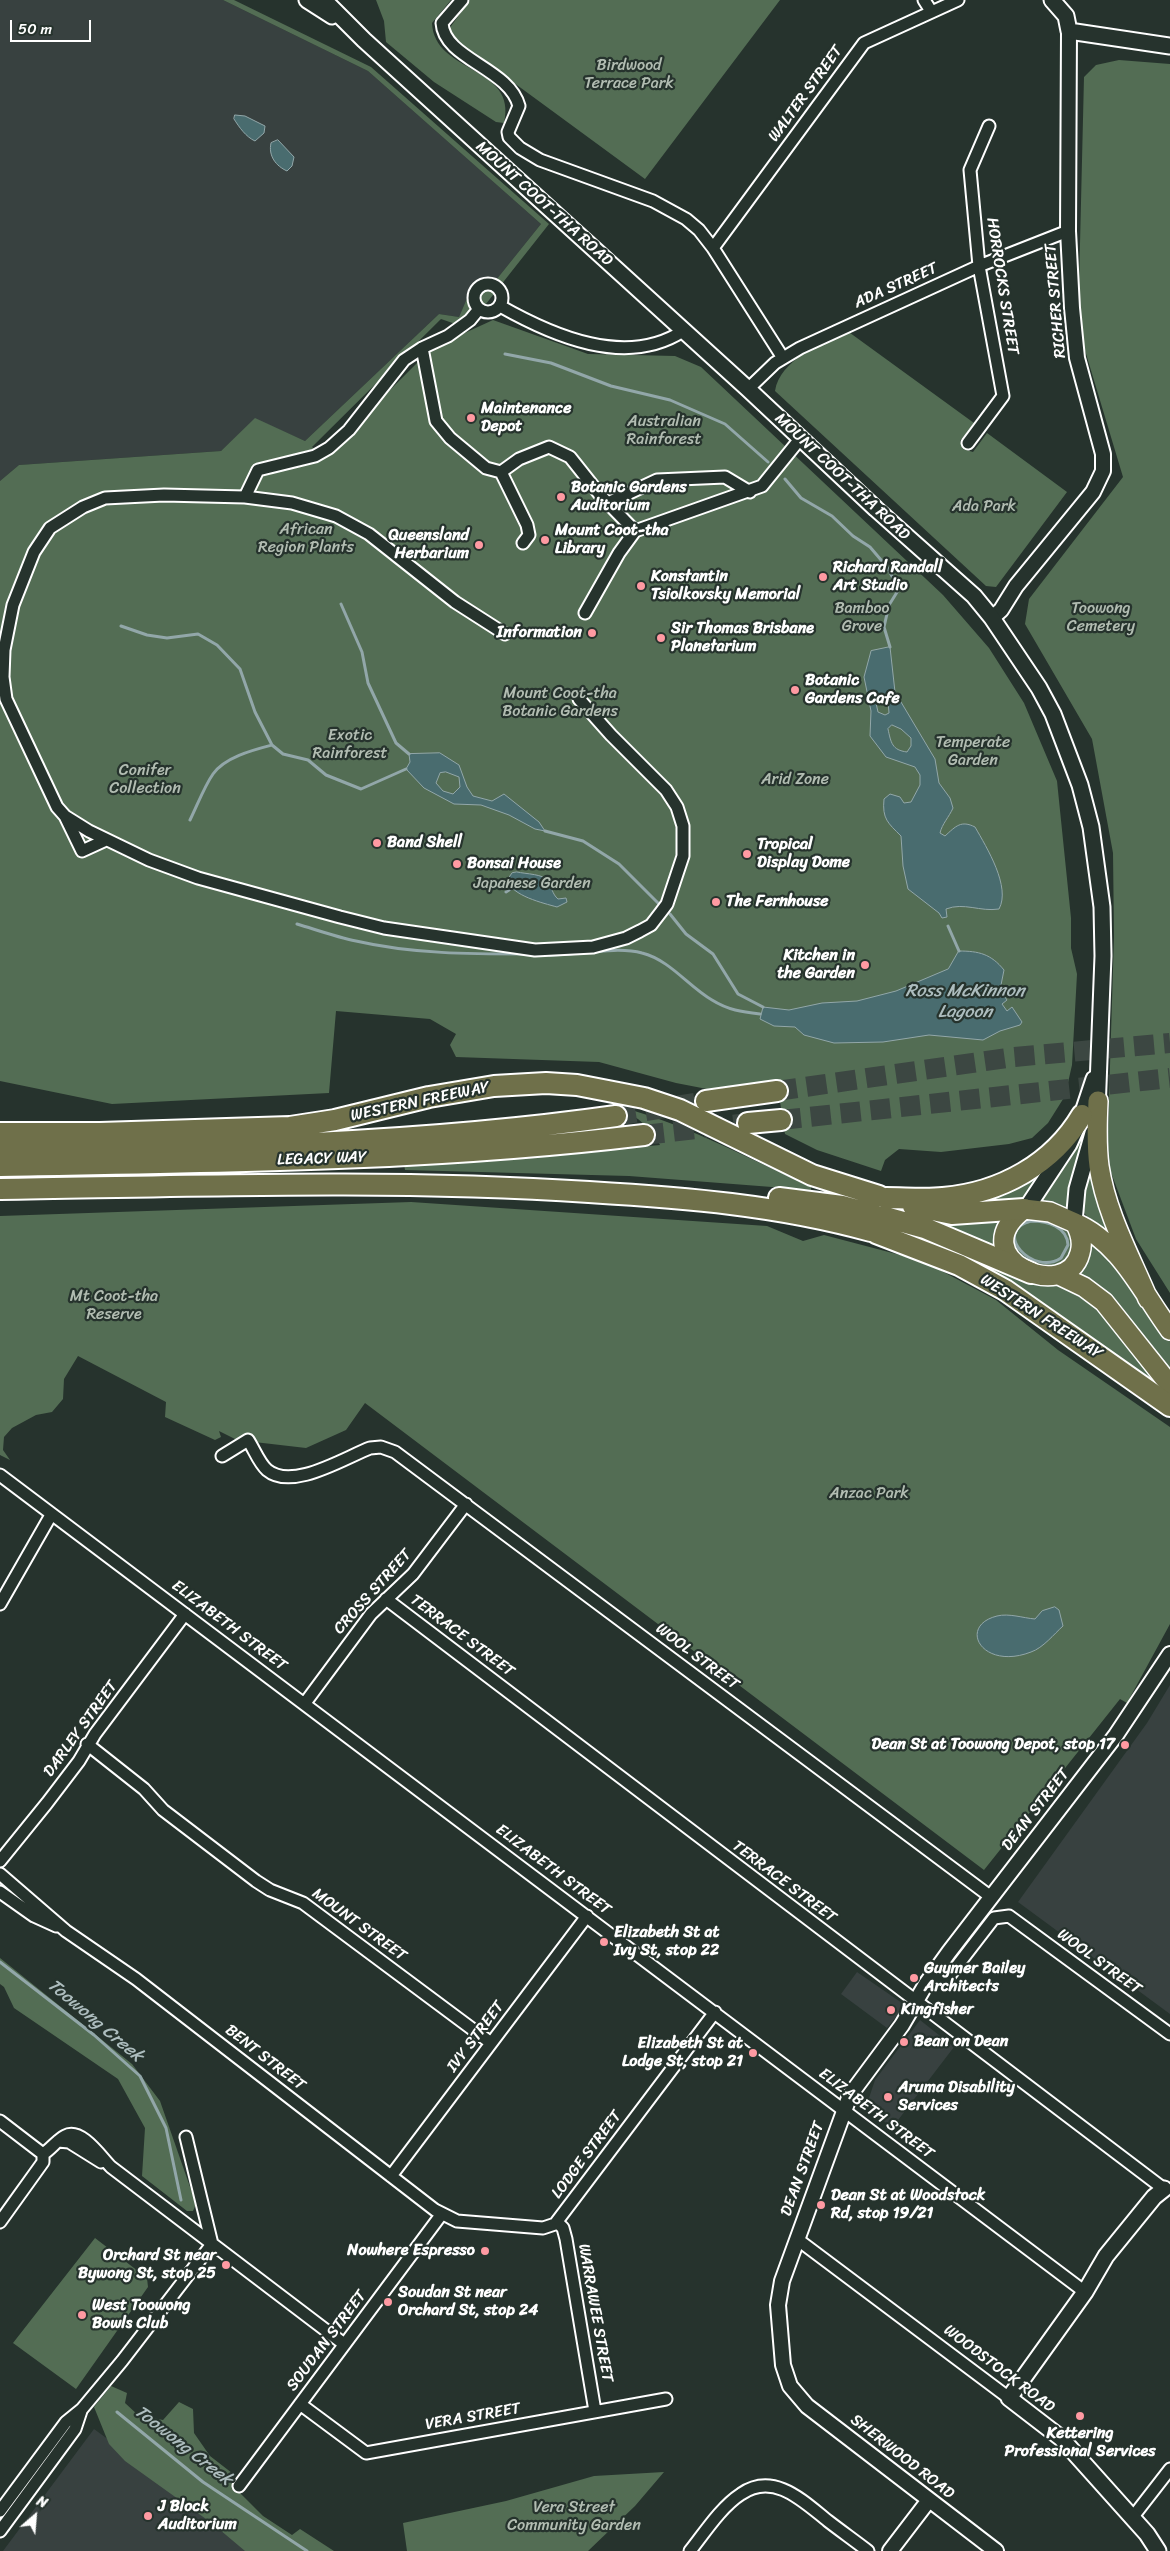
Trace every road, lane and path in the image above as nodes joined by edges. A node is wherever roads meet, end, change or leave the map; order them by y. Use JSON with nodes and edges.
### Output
{"nodes":[{"id":1,"x":307,"y":0,"type":"edge"},
{"id":2,"x":313,"y":0,"type":"edge"},
{"id":3,"x":324,"y":0,"type":"edge"},
{"id":4,"x":462,"y":0,"type":"edge"},
{"id":5,"x":924,"y":0,"type":"edge"},
{"id":6,"x":958,"y":0,"type":"edge"},
{"id":7,"x":1052,"y":0,"type":"edge"},
{"id":8,"x":931,"y":11,"type":"junction"},
{"id":9,"x":333,"y":17,"type":"junction"},
{"id":10,"x":1069,"y":31,"type":"junction"},
{"id":11,"x":364,"y":40,"type":"junction"},
{"id":12,"x":1170,"y":46,"type":"edge"},
{"id":13,"x":989,"y":126,"type":"dead end"},
{"id":14,"x":1068,"y":231,"type":"junction"},
{"id":15,"x":713,"y":248,"type":"junction"},
{"id":16,"x":979,"y":266,"type":"junction"},
{"id":17,"x":500,"y":306,"type":"junction"},
{"id":18,"x":479,"y":309,"type":"junction"},
{"id":19,"x":683,"y":331,"type":"junction"},
{"id":20,"x":422,"y":348,"type":"junction"},
{"id":21,"x":783,"y":358,"type":"junction"},
{"id":22,"x":748,"y":389,"type":"junction"},
{"id":23,"x":800,"y":439,"type":"junction"},
{"id":24,"x":968,"y":443,"type":"dead end"},
{"id":25,"x":501,"y":472,"type":"junction"},
{"id":26,"x":750,"y":492,"type":"junction"},
{"id":27,"x":245,"y":497,"type":"junction"},
{"id":28,"x":608,"y":503,"type":"junction"},
{"id":29,"x":635,"y":531,"type":"junction"},
{"id":30,"x":523,"y":543,"type":"dead end"},
{"id":31,"x":585,"y":613,"type":"dead end"},
{"id":32,"x":992,"y":618,"type":"junction"},
{"id":33,"x":505,"y":634,"type":"dead end"},
{"id":34,"x":2,"y":650,"type":"edge"},
{"id":35,"x":3,"y":696,"type":"edge"},
{"id":36,"x":579,"y":699,"type":"dead end"},
{"id":37,"x":65,"y":816,"type":"junction"},
{"id":38,"x":106,"y":840,"type":"junction"},
{"id":39,"x":1098,"y":1065,"type":"junction"},
{"id":40,"x":776,"y":1091,"type":"tunnel mouth"},
{"id":41,"x":706,"y":1101,"type":"tunnel mouth"},
{"id":42,"x":1098,"y":1101,"type":"junction"},
{"id":43,"x":1082,"y":1114,"type":"junction"},
{"id":44,"x":616,"y":1116,"type":"tunnel mouth"},
{"id":45,"x":781,"y":1120,"type":"tunnel mouth"},
{"id":46,"x":748,"y":1123,"type":"tunnel mouth"},
{"id":47,"x":0,"y":1133,"type":"edge"},
{"id":48,"x":644,"y":1135,"type":"tunnel mouth"},
{"id":49,"x":0,"y":1152,"type":"edge"},
{"id":50,"x":0,"y":1166,"type":"edge"},
{"id":51,"x":0,"y":1189,"type":"edge"},
{"id":52,"x":1025,"y":1209,"type":"junction"},
{"id":53,"x":879,"y":1212,"type":"junction"},
{"id":54,"x":1074,"y":1222,"type":"junction"},
{"id":55,"x":1031,"y":1273,"type":"junction"},
{"id":56,"x":1059,"y":1275,"type":"junction"},
{"id":57,"x":1148,"y":1299,"type":"junction"},
{"id":58,"x":1170,"y":1330,"type":"edge"},
{"id":59,"x":1170,"y":1385,"type":"edge"},
{"id":60,"x":1170,"y":1406,"type":"edge"},
{"id":61,"x":222,"y":1456,"type":"dead end"},
{"id":62,"x":0,"y":1475,"type":"edge"},
{"id":63,"x":466,"y":1504,"type":"junction"},
{"id":64,"x":51,"y":1515,"type":"junction"},
{"id":65,"x":386,"y":1599,"type":"junction"},
{"id":66,"x":0,"y":1604,"type":"edge"},
{"id":67,"x":185,"y":1614,"type":"junction"},
{"id":68,"x":1170,"y":1654,"type":"edge"},
{"id":69,"x":305,"y":1703,"type":"junction"},
{"id":70,"x":88,"y":1744,"type":"junction"},
{"id":71,"x":0,"y":1861,"type":"edge"},
{"id":72,"x":0,"y":1874,"type":"edge"},
{"id":73,"x":0,"y":1892,"type":"edge"},
{"id":74,"x":991,"y":1897,"type":"junction"},
{"id":75,"x":587,"y":1916,"type":"junction"},
{"id":76,"x":66,"y":1931,"type":"junction"},
{"id":77,"x":926,"y":1984,"type":"junction"},
{"id":78,"x":916,"y":2002,"type":"junction"},
{"id":79,"x":715,"y":2012,"type":"junction"},
{"id":80,"x":1170,"y":2034,"type":"edge"},
{"id":81,"x":491,"y":2044,"type":"junction"},
{"id":82,"x":844,"y":2110,"type":"junction"},
{"id":83,"x":0,"y":2121,"type":"edge"},
{"id":84,"x":186,"y":2137,"type":"dead end"},
{"id":85,"x":43,"y":2154,"type":"junction"},
{"id":86,"x":391,"y":2176,"type":"junction"},
{"id":87,"x":1167,"y":2185,"type":"edge"},
{"id":88,"x":441,"y":2215,"type":"junction"},
{"id":89,"x":0,"y":2222,"type":"edge"},
{"id":90,"x":558,"y":2222,"type":"junction"},
{"id":91,"x":797,"y":2239,"type":"junction"},
{"id":92,"x":212,"y":2244,"type":"junction"},
{"id":93,"x":1085,"y":2292,"type":"junction"},
{"id":94,"x":344,"y":2344,"type":"junction"},
{"id":95,"x":790,"y":2386,"type":"joint"},
{"id":96,"x":1009,"y":2398,"type":"junction"},
{"id":97,"x":666,"y":2399,"type":"dead end"},
{"id":98,"x":300,"y":2404,"type":"junction"},
{"id":99,"x":595,"y":2411,"type":"junction"},
{"id":100,"x":43,"y":2463,"type":"junction"},
{"id":101,"x":1170,"y":2469,"type":"edge"},
{"id":102,"x":238,"y":2486,"type":"dead end"},
{"id":103,"x":929,"y":2500,"type":"junction"},
{"id":104,"x":0,"y":2511,"type":"edge"},
{"id":105,"x":1132,"y":2518,"type":"junction"},
{"id":106,"x":0,"y":2531,"type":"edge"},
{"id":107,"x":690,"y":2551,"type":"edge"},
{"id":108,"x":868,"y":2551,"type":"edge"},
{"id":109,"x":890,"y":2551,"type":"edge"},
{"id":110,"x":996,"y":2551,"type":"edge"},
{"id":111,"x":1158,"y":2551,"type":"edge"}],
"edges":[{"from":1,"to":9,"type":"main road"},
{"from":2,"to":9,"type":"main road","name":"MOUNT COOT-THA ROAD"},
{"from":3,"to":11,"type":"main road","name":"MOUNT COOT-THA ROAD"},
{"from":4,"to":15,"type":"street"},
{"from":5,"to":8,"type":"street"},
{"from":6,"to":8,"type":"street","name":"WALTER STREET"},
{"from":7,"to":10,"type":"main road"},
{"from":8,"to":15,"type":"street","name":"WALTER STREET"},
{"from":9,"to":11,"type":"main road","name":"MOUNT COOT-THA ROAD"},
{"from":10,"to":12,"type":"main road"},
{"from":10,"to":14,"type":"street","name":"RICHER STREET"},
{"from":11,"to":19,"type":"main road","name":"MOUNT COOT-THA ROAD"},
{"from":13,"to":16,"type":"street","name":"HORROCKS STREET"},
{"from":14,"to":16,"type":"street","name":"ADA STREET"},
{"from":14,"to":32,"type":"street","name":"RICHER STREET"},
{"from":15,"to":21,"type":"street"},
{"from":16,"to":21,"type":"street","name":"ADA STREET"},
{"from":16,"to":24,"type":"street","name":"HORROCKS STREET"},
{"from":17,"to":18,"type":"street"},
{"from":17,"to":18,"type":"street"},
{"from":17,"to":19,"type":"street"},
{"from":18,"to":20,"type":"street"},
{"from":19,"to":22,"type":"main road","name":"MOUNT COOT-THA ROAD"},
{"from":20,"to":25,"type":"street"},
{"from":20,"to":27,"type":"street"},
{"from":21,"to":22,"type":"street","name":"ADA STREET"},
{"from":22,"to":23,"type":"main road","name":"MOUNT COOT-THA ROAD"},
{"from":23,"to":26,"type":"street"},
{"from":23,"to":32,"type":"main road","name":"MOUNT COOT-THA ROAD"},
{"from":25,"to":28,"type":"street"},
{"from":25,"to":30,"type":"street"},
{"from":26,"to":28,"type":"street"},
{"from":26,"to":29,"type":"street"},
{"from":27,"to":33,"type":"street"},
{"from":27,"to":34,"type":"street"},
{"from":28,"to":29,"type":"street"},
{"from":29,"to":31,"type":"street"},
{"from":32,"to":39,"type":"main road","name":"MOUNT COOT-THA ROAD"},
{"from":34,"to":35,"type":"street"},
{"from":35,"to":37,"type":"street"},
{"from":36,"to":38,"type":"street"},
{"from":37,"to":38,"type":"street"},
{"from":37,"to":38,"type":"street"},
{"from":39,"to":42,"type":"main road","name":"MOUNT COOT-THA ROAD"},
{"from":39,"to":43,"type":"main road","name":"MOUNT COOT-THA ROAD"},
{"from":40,"to":41,"type":"highway"},
{"from":42,"to":54,"type":"main road","name":"MOUNT COOT-THA ROAD"},
{"from":42,"to":57,"type":"highway"},
{"from":43,"to":52,"type":"main road","name":"MOUNT COOT-THA ROAD"},
{"from":43,"to":53,"type":"highway"},
{"from":44,"to":49,"type":"highway","name":"LEGACY WAY"},
{"from":45,"to":46,"type":"highway"},
{"from":47,"to":53,"type":"highway","name":"WESTERN FREEWAY"},
{"from":48,"to":50,"type":"highway","name":"LEGACY WAY"},
{"from":51,"to":53,"type":"highway"},
{"from":52,"to":53,"type":"highway","name":"WESTERN FREEWAY"},
{"from":52,"to":54,"type":"highway"},
{"from":52,"to":55,"type":"highway"},
{"from":53,"to":55,"type":"highway"},
{"from":53,"to":60,"type":"highway","name":"WESTERN FREEWAY"},
{"from":54,"to":56,"type":"highway"},
{"from":54,"to":57,"type":"highway"},
{"from":55,"to":56,"type":"highway"},
{"from":56,"to":59,"type":"highway"},
{"from":57,"to":58,"type":"highway"},
{"from":61,"to":63,"type":"street","name":"WOOL STREET"},
{"from":62,"to":64,"type":"street","name":"ELIZABETH STREET"},
{"from":63,"to":65,"type":"street","name":"CROSS STREET"},
{"from":63,"to":74,"type":"street","name":"WOOL STREET"},
{"from":64,"to":66,"type":"street"},
{"from":64,"to":67,"type":"street","name":"ELIZABETH STREET"},
{"from":65,"to":69,"type":"street","name":"CROSS STREET"},
{"from":65,"to":78,"type":"street","name":"TERRACE STREET"},
{"from":67,"to":69,"type":"street","name":"ELIZABETH STREET"},
{"from":67,"to":70,"type":"street","name":"DARLEY STREET"},
{"from":68,"to":74,"type":"street","name":"DEAN STREET"},
{"from":69,"to":75,"type":"street","name":"ELIZABETH STREET"},
{"from":70,"to":71,"type":"street","name":"DARLEY STREET"},
{"from":70,"to":81,"type":"street","name":"MOUNT STREET"},
{"from":72,"to":76,"type":"street","name":"BENT STREET"},
{"from":73,"to":76,"type":"street","name":"BENT STREET"},
{"from":74,"to":77,"type":"street","name":"DEAN STREET"},
{"from":75,"to":79,"type":"street","name":"ELIZABETH STREET"},
{"from":75,"to":81,"type":"street","name":"IVY STREET"},
{"from":76,"to":86,"type":"street","name":"BENT STREET"},
{"from":77,"to":78,"type":"street","name":"DEAN STREET"},
{"from":77,"to":80,"type":"street","name":"WOOL STREET"},
{"from":78,"to":82,"type":"street","name":"DEAN STREET"},
{"from":78,"to":87,"type":"street","name":"TERRACE STREET"},
{"from":79,"to":82,"type":"street","name":"ELIZABETH STREET"},
{"from":79,"to":90,"type":"street","name":"LODGE STREET"},
{"from":81,"to":86,"type":"street","name":"IVY STREET"},
{"from":82,"to":91,"type":"street","name":"DEAN STREET"},
{"from":82,"to":93,"type":"street","name":"ELIZABETH STREET"},
{"from":83,"to":85,"type":"street"},
{"from":84,"to":92,"type":"street"},
{"from":85,"to":89,"type":"street"},
{"from":85,"to":92,"type":"street"},
{"from":86,"to":88,"type":"street","name":"BENT STREET"},
{"from":87,"to":93,"type":"main road"},
{"from":88,"to":90,"type":"street","name":"LODGE STREET"},
{"from":88,"to":94,"type":"street","name":"SOUDAN STREET"},
{"from":90,"to":99,"type":"street","name":"WARRAWEE STREET"},
{"from":91,"to":95,"type":"street","name":"DEAN STREET"},
{"from":91,"to":96,"type":"street","name":"WOODSTOCK ROAD"},
{"from":92,"to":94,"type":"street"},
{"from":92,"to":100,"type":"street"},
{"from":93,"to":96,"type":"main road"},
{"from":94,"to":98,"type":"street","name":"SOUDAN STREET"},
{"from":95,"to":103,"type":"street","name":"SHERWOOD ROAD"},
{"from":96,"to":105,"type":"main road","name":"WOODSTOCK ROAD"},
{"from":97,"to":99,"type":"street","name":"VERA STREET"},
{"from":98,"to":99,"type":"street","name":"VERA STREET"},
{"from":98,"to":102,"type":"street","name":"SOUDAN STREET"},
{"from":100,"to":104,"type":"street"},
{"from":100,"to":106,"type":"street"},
{"from":101,"to":105,"type":"street"},
{"from":103,"to":109,"type":"street"},
{"from":103,"to":110,"type":"street","name":"SHERWOOD ROAD"},
{"from":105,"to":111,"type":"main road","name":"WOODSTOCK ROAD"},
{"from":107,"to":108,"type":"street"}]}
